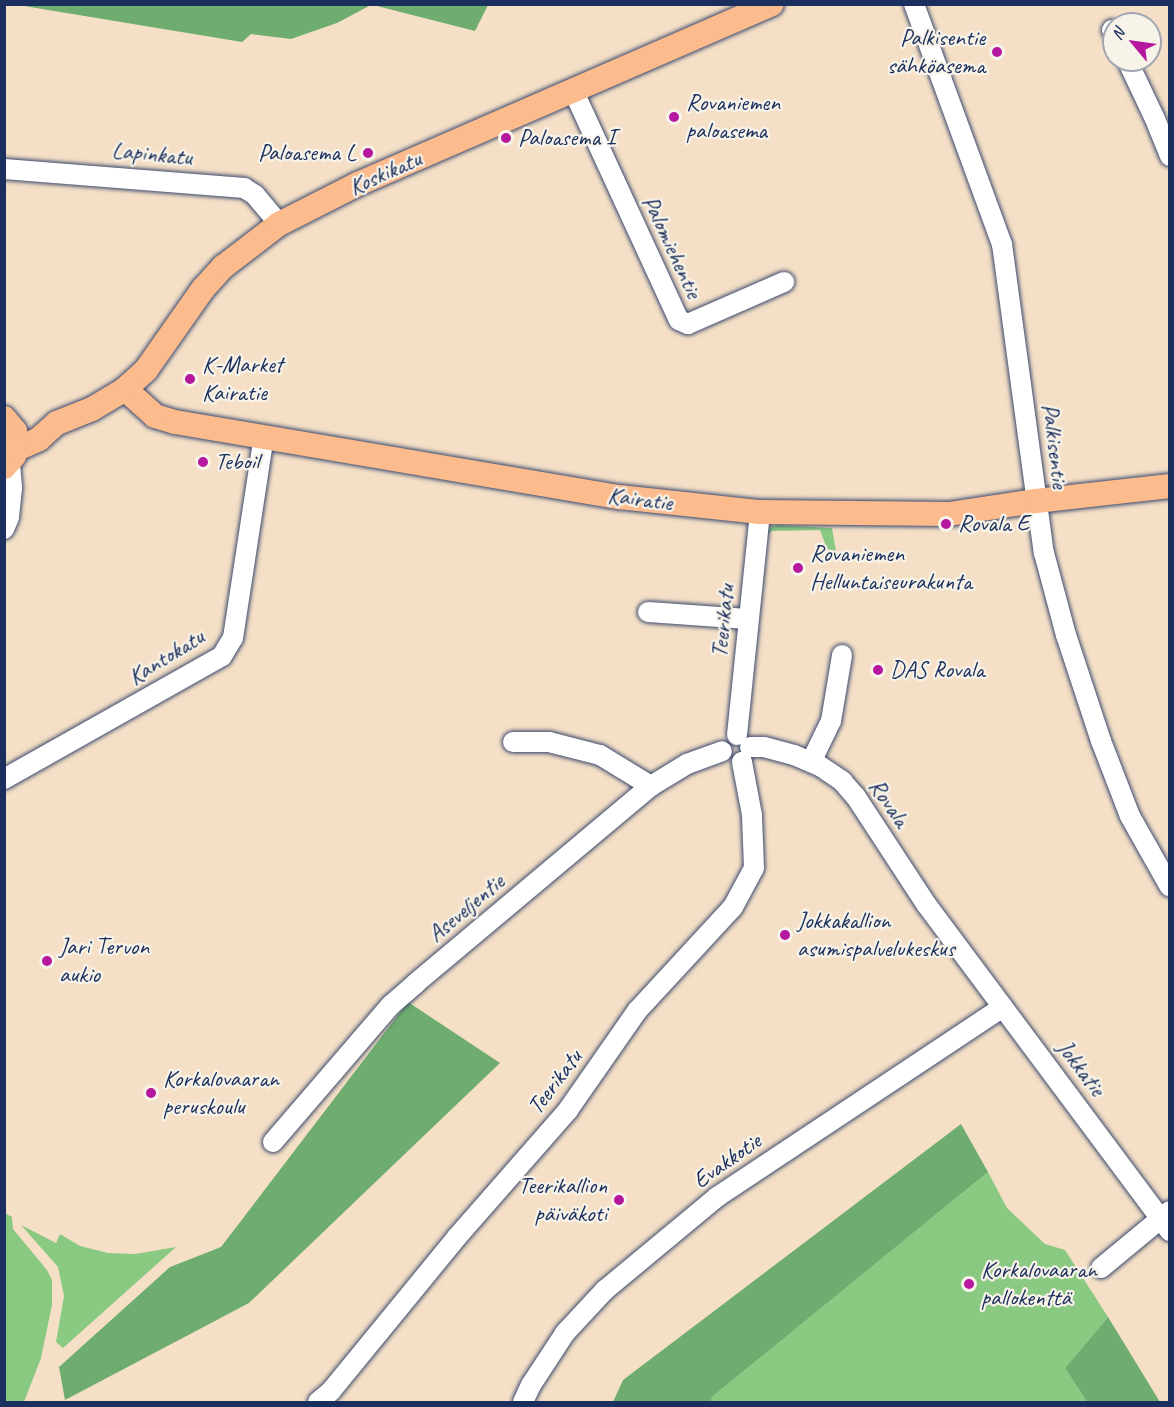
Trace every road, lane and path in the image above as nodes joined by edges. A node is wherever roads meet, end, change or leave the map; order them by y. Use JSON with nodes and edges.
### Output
{"nodes":[{"id":1,"x":771,"y":4,"type":"edge"},
{"id":2,"x":914,"y":4,"type":"edge"},
{"id":3,"x":736,"y":12,"type":"edge"},
{"id":4,"x":1133,"y":72,"type":"edge"},
{"id":5,"x":573,"y":90,"type":"junction"},
{"id":6,"x":1170,"y":156,"type":"edge"},
{"id":7,"x":4,"y":169,"type":"edge"},
{"id":8,"x":279,"y":224,"type":"junction"},
{"id":9,"x":784,"y":282,"type":"dead end"},
{"id":10,"x":125,"y":389,"type":"junction"},
{"id":11,"x":5,"y":418,"type":"edge"},
{"id":12,"x":57,"y":423,"type":"junction"},
{"id":13,"x":264,"y":436,"type":"junction"},
{"id":14,"x":11,"y":460,"type":"edge"},
{"id":15,"x":1170,"y":486,"type":"edge"},
{"id":16,"x":1036,"y":501,"type":"junction"},
{"id":17,"x":7,"y":504,"type":"edge"},
{"id":18,"x":760,"y":512,"type":"junction"},
{"id":19,"x":4,"y":529,"type":"edge"},
{"id":20,"x":648,"y":612,"type":"dead end"},
{"id":21,"x":748,"y":619,"type":"junction"},
{"id":22,"x":842,"y":655,"type":"dead end"},
{"id":23,"x":513,"y":742,"type":"dead end"},
{"id":24,"x":743,"y":748,"type":"junction"},
{"id":25,"x":722,"y":751,"type":"joint"},
{"id":26,"x":811,"y":762,"type":"junction"},
{"id":27,"x":4,"y":778,"type":"edge"},
{"id":28,"x":651,"y":786,"type":"junction"},
{"id":29,"x":1170,"y":887,"type":"edge"},
{"id":30,"x":951,"y":936,"type":"joint"},
{"id":31,"x":1003,"y":1007,"type":"junction"},
{"id":32,"x":273,"y":1142,"type":"dead end"},
{"id":33,"x":1166,"y":1220,"type":"edge"},
{"id":34,"x":1101,"y":1268,"type":"dead end"},
{"id":35,"x":318,"y":1402,"type":"edge"},
{"id":36,"x":523,"y":1402,"type":"edge"}],
"edges":[{"from":1,"to":3,"type":"main road","name":"Koskikatu"},
{"from":2,"to":16,"type":"street","name":"Palkisentie"},
{"from":3,"to":5,"type":"main road","name":"Koskikatu"},
{"from":4,"to":6,"type":"street"},
{"from":5,"to":8,"type":"main road","name":"Koskikatu"},
{"from":5,"to":9,"type":"street","name":"Palomiehentie"},
{"from":7,"to":8,"type":"street","name":"Lapinkatu"},
{"from":8,"to":10,"type":"main road","name":"Koskikatu"},
{"from":10,"to":12,"type":"main road","name":"Koskikatu"},
{"from":10,"to":13,"type":"main road","name":"Kairatie"},
{"from":11,"to":12,"type":"main road","name":"Koskikatu"},
{"from":11,"to":14,"type":"main road"},
{"from":12,"to":14,"type":"main road","name":"Koskikatu"},
{"from":13,"to":18,"type":"main road","name":"Kairatie"},
{"from":13,"to":27,"type":"street","name":"Kantokatu"},
{"from":14,"to":17,"type":"street"},
{"from":15,"to":16,"type":"main road","name":"Kairatie"},
{"from":16,"to":18,"type":"main road","name":"Kairatie"},
{"from":16,"to":29,"type":"street","name":"Palkisentie"},
{"from":17,"to":19,"type":"street"},
{"from":18,"to":21,"type":"street","name":"Teerikatu"},
{"from":20,"to":21,"type":"street"},
{"from":21,"to":24,"type":"street","name":"Teerikatu"},
{"from":22,"to":26,"type":"street"},
{"from":23,"to":28,"type":"street"},
{"from":24,"to":25,"type":"street","name":"Rovala"},
{"from":24,"to":26,"type":"street","name":"Rovala"},
{"from":24,"to":35,"type":"street","name":"Teerikatu"},
{"from":25,"to":28,"type":"street","name":"Aseveljentie"},
{"from":26,"to":30,"type":"street","name":"Rovala"},
{"from":28,"to":32,"type":"street","name":"Aseveljentie"},
{"from":30,"to":31,"type":"street","name":"Jokkatie"},
{"from":31,"to":33,"type":"street","name":"Jokkatie"},
{"from":31,"to":36,"type":"street","name":"Evakkotie"},
{"from":33,"to":34,"type":"street"}]}
